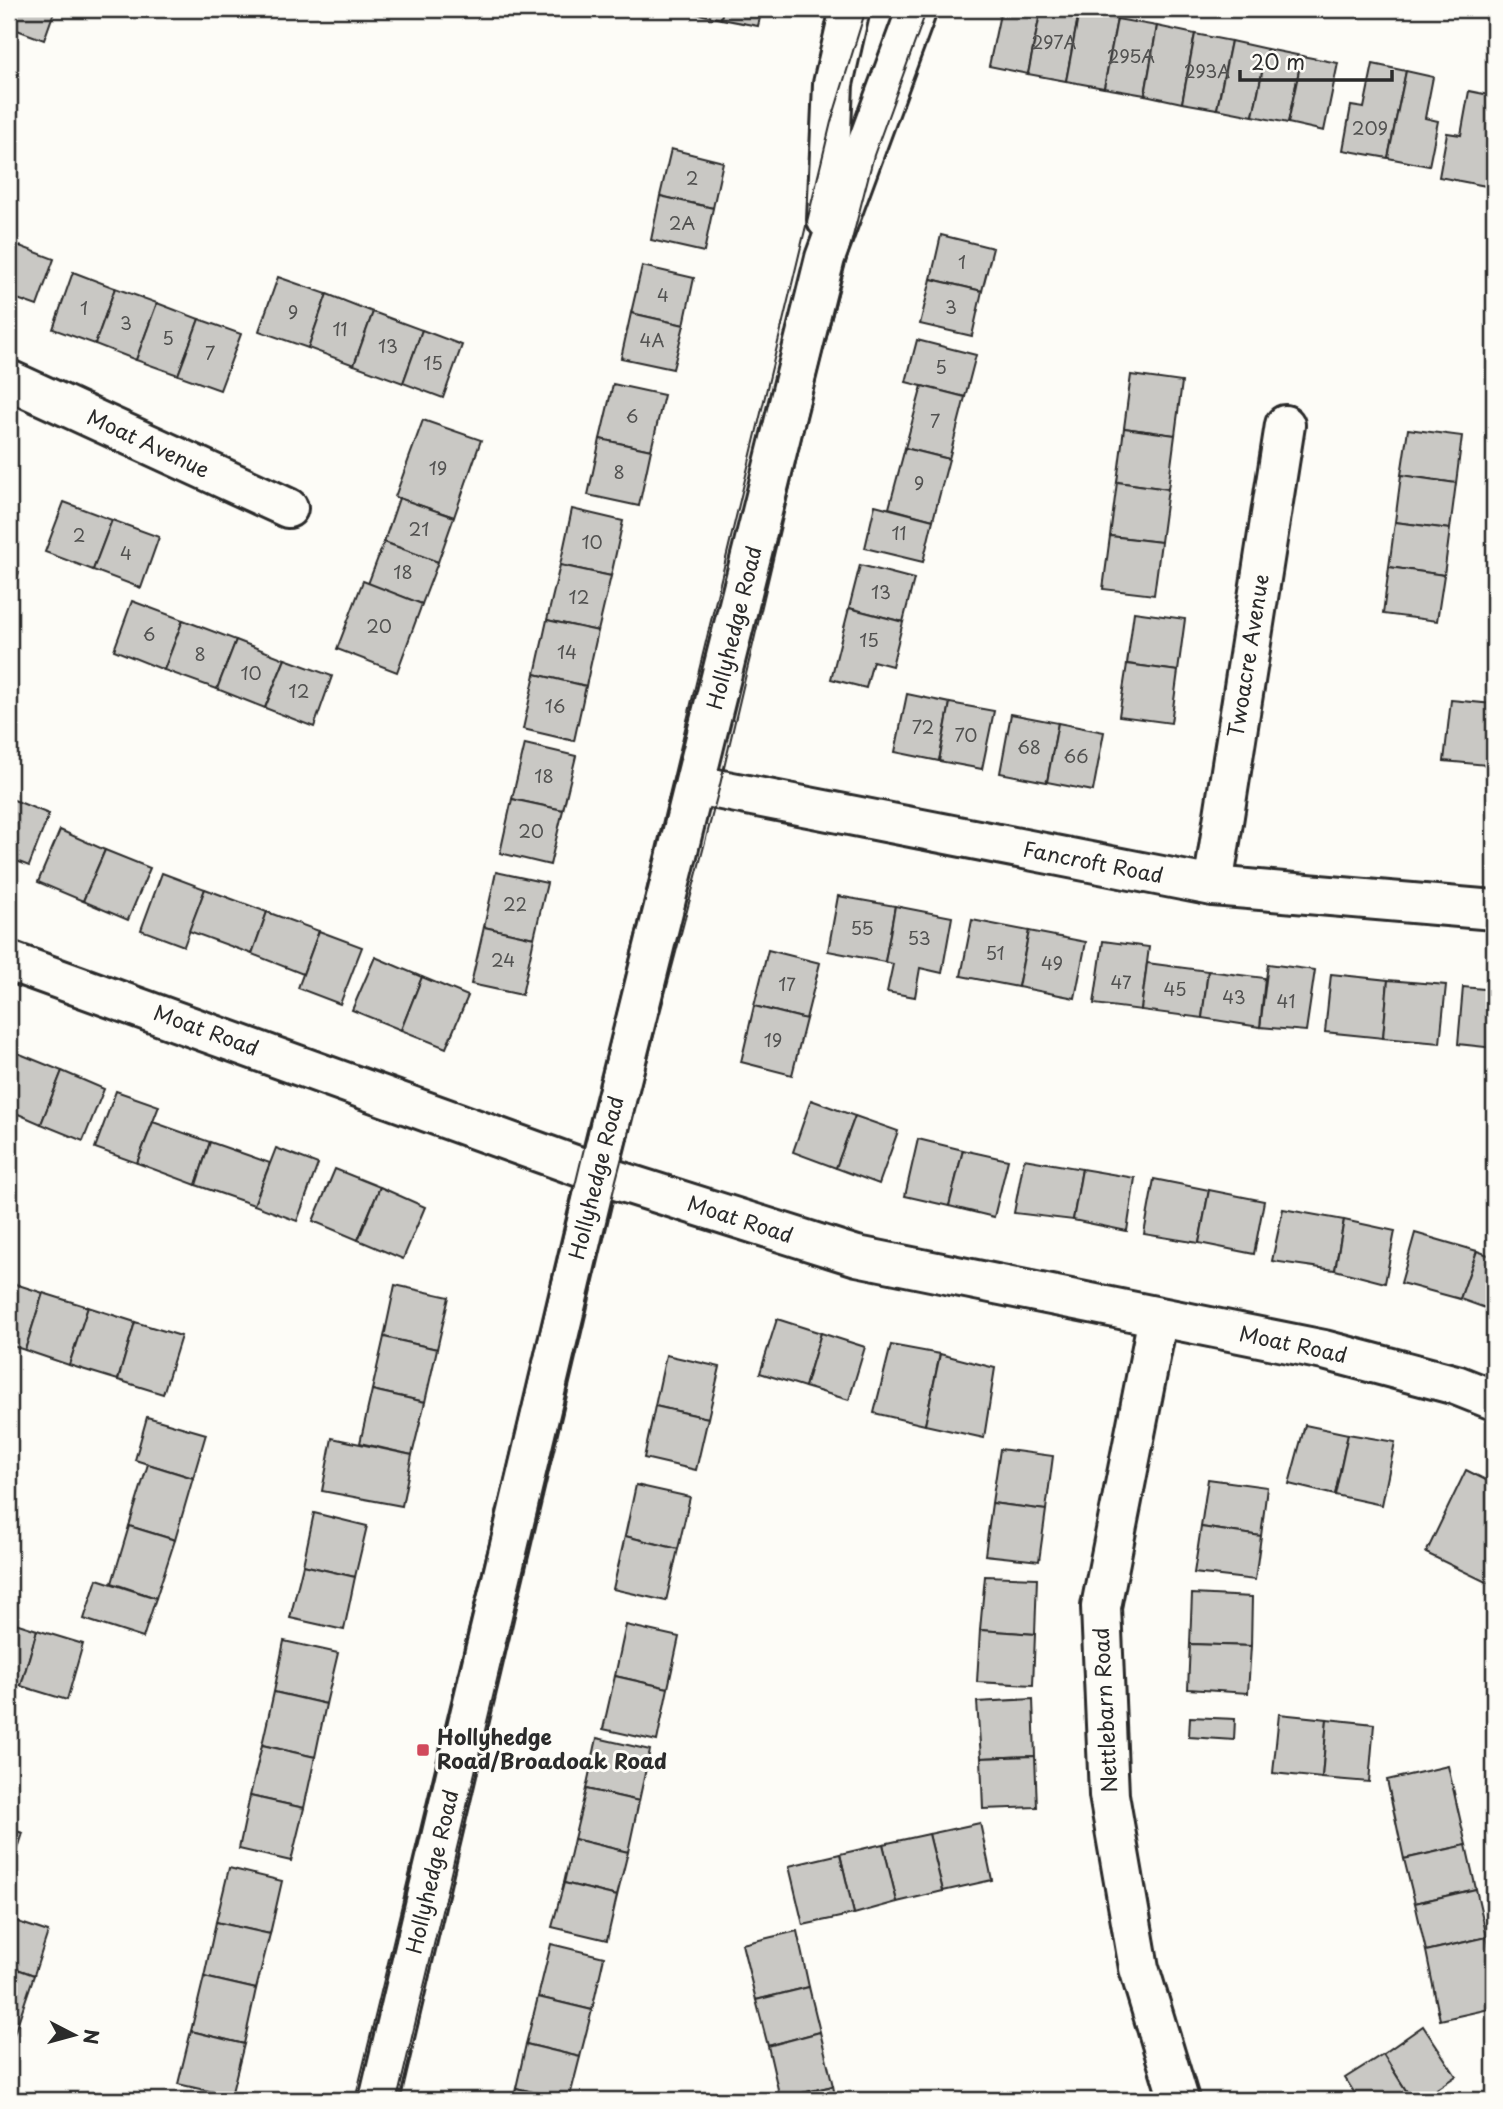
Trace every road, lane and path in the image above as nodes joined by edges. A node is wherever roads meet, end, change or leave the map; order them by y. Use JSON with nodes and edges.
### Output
{"nodes":[{"id":1,"x":850,"y":9,"type":"edge"},
{"id":2,"x":917,"y":9,"type":"edge"},
{"id":3,"x":825,"y":258,"type":"junction"},
{"id":4,"x":9,"y":380,"type":"edge"},
{"id":5,"x":1285,"y":425,"type":"dead end"},
{"id":6,"x":288,"y":508,"type":"dead end"},
{"id":7,"x":696,"y":785,"type":"junction"},
{"id":8,"x":1213,"y":886,"type":"junction"},
{"id":9,"x":1494,"y":910,"type":"edge"},
{"id":10,"x":9,"y":961,"type":"edge"},
{"id":11,"x":597,"y":1173,"type":"junction"},
{"id":12,"x":1158,"y":1317,"type":"junction"},
{"id":13,"x":1494,"y":1400,"type":"edge"},
{"id":14,"x":379,"y":2100,"type":"edge"},
{"id":15,"x":1179,"y":2100,"type":"edge"}],
"edges":[{"from":1,"to":3,"type":"street","name":"Hollyhedge Road"},
{"from":2,"to":3,"type":"street","name":"Hollyhedge Road"},
{"from":3,"to":7,"type":"street","name":"Hollyhedge Road"},
{"from":4,"to":6,"type":"street","name":"Moat Avenue"},
{"from":5,"to":8,"type":"street","name":"Twoacre Avenue"},
{"from":7,"to":8,"type":"street","name":"Fancroft Road"},
{"from":7,"to":11,"type":"street","name":"Hollyhedge Road"},
{"from":8,"to":9,"type":"street","name":"Fancroft Road"},
{"from":10,"to":11,"type":"street","name":"Moat Road"},
{"from":11,"to":12,"type":"street","name":"Moat Road"},
{"from":11,"to":14,"type":"street","name":"Hollyhedge Road"},
{"from":12,"to":13,"type":"street","name":"Moat Road"},
{"from":12,"to":15,"type":"street","name":"Nettlebarn Road"}]}
